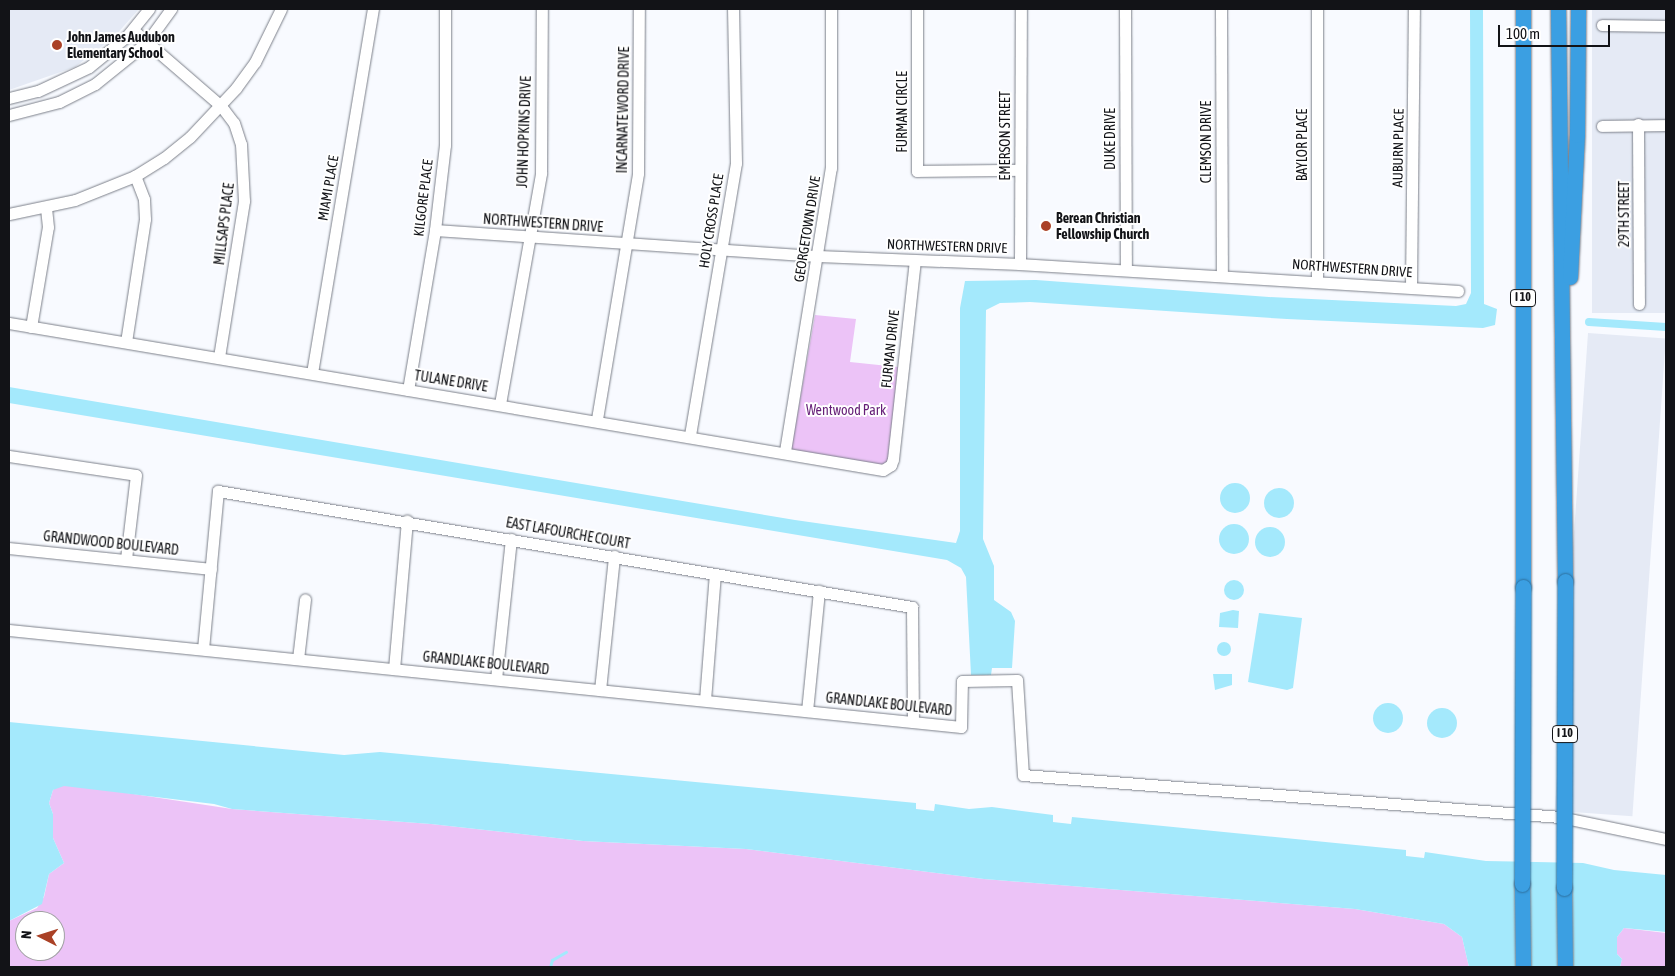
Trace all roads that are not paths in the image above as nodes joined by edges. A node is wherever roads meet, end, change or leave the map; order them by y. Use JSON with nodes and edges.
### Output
{"nodes":[{"id":1,"x":149,"y":9,"type":"edge"},
{"id":2,"x":171,"y":9,"type":"edge"},
{"id":3,"x":282,"y":9,"type":"edge"},
{"id":4,"x":373,"y":9,"type":"edge"},
{"id":5,"x":445,"y":9,"type":"edge"},
{"id":6,"x":542,"y":9,"type":"edge"},
{"id":7,"x":639,"y":9,"type":"edge"},
{"id":8,"x":733,"y":9,"type":"edge"},
{"id":9,"x":831,"y":9,"type":"edge"},
{"id":10,"x":916,"y":9,"type":"edge"},
{"id":11,"x":1021,"y":9,"type":"edge"},
{"id":12,"x":1125,"y":9,"type":"edge"},
{"id":13,"x":1221,"y":9,"type":"edge"},
{"id":14,"x":1317,"y":9,"type":"edge"},
{"id":15,"x":1414,"y":9,"type":"edge"},
{"id":16,"x":1522,"y":9,"type":"edge"},
{"id":17,"x":1558,"y":9,"type":"edge"},
{"id":18,"x":1578,"y":9,"type":"edge"},
{"id":19,"x":1602,"y":26,"type":"dead end"},
{"id":20,"x":1666,"y":26,"type":"edge"},
{"id":21,"x":133,"y":30,"type":"junction"},
{"id":22,"x":147,"y":42,"type":"junction"},
{"id":23,"x":9,"y":98,"type":"edge"},
{"id":24,"x":221,"y":106,"type":"junction"},
{"id":25,"x":9,"y":115,"type":"edge"},
{"id":26,"x":1638,"y":124,"type":"junction"},
{"id":27,"x":1666,"y":124,"type":"edge"},
{"id":28,"x":1602,"y":126,"type":"dead end"},
{"id":29,"x":1020,"y":170,"type":"junction"},
{"id":30,"x":134,"y":176,"type":"junction"},
{"id":31,"x":46,"y":209,"type":"junction"},
{"id":32,"x":9,"y":214,"type":"edge"},
{"id":33,"x":435,"y":230,"type":"junction"},
{"id":34,"x":530,"y":236,"type":"junction"},
{"id":35,"x":624,"y":244,"type":"junction"},
{"id":36,"x":722,"y":250,"type":"junction"},
{"id":37,"x":818,"y":256,"type":"junction"},
{"id":38,"x":915,"y":261,"type":"junction"},
{"id":39,"x":1020,"y":264,"type":"junction"},
{"id":40,"x":1126,"y":270,"type":"junction"},
{"id":41,"x":1222,"y":275,"type":"junction"},
{"id":42,"x":1317,"y":281,"type":"junction"},
{"id":43,"x":1411,"y":288,"type":"junction"},
{"id":44,"x":1458,"y":291,"type":"dead end"},
{"id":45,"x":1640,"y":304,"type":"dead end"},
{"id":46,"x":9,"y":323,"type":"edge"},
{"id":47,"x":31,"y":327,"type":"junction"},
{"id":48,"x":126,"y":342,"type":"junction"},
{"id":49,"x":219,"y":357,"type":"junction"},
{"id":50,"x":1563,"y":370,"type":"junction"},
{"id":51,"x":312,"y":373,"type":"junction"},
{"id":52,"x":408,"y":390,"type":"junction"},
{"id":53,"x":500,"y":404,"type":"junction"},
{"id":54,"x":598,"y":419,"type":"junction"},
{"id":55,"x":690,"y":435,"type":"junction"},
{"id":56,"x":785,"y":451,"type":"junction"},
{"id":57,"x":9,"y":456,"type":"edge"},
{"id":58,"x":888,"y":468,"type":"joint"},
{"id":59,"x":407,"y":521,"type":"junction"},
{"id":60,"x":511,"y":539,"type":"junction"},
{"id":61,"x":9,"y":548,"type":"edge"},
{"id":62,"x":614,"y":556,"type":"junction"},
{"id":63,"x":126,"y":559,"type":"junction"},
{"id":64,"x":211,"y":569,"type":"junction"},
{"id":65,"x":715,"y":574,"type":"junction"},
{"id":66,"x":819,"y":591,"type":"junction"},
{"id":67,"x":305,"y":599,"type":"dead end"},
{"id":68,"x":9,"y":630,"type":"edge"},
{"id":69,"x":203,"y":649,"type":"junction"},
{"id":70,"x":298,"y":659,"type":"junction"},
{"id":71,"x":394,"y":669,"type":"junction"},
{"id":72,"x":496,"y":679,"type":"junction"},
{"id":73,"x":600,"y":690,"type":"junction"},
{"id":74,"x":705,"y":700,"type":"junction"},
{"id":75,"x":808,"y":711,"type":"junction"},
{"id":76,"x":913,"y":722,"type":"junction"},
{"id":77,"x":1666,"y":839,"type":"edge"},
{"id":78,"x":1523,"y":967,"type":"edge"},
{"id":79,"x":1565,"y":967,"type":"edge"}],
"edges":[{"from":1,"to":21,"type":"street"},
{"from":2,"to":22,"type":"street"},
{"from":3,"to":24,"type":"street"},
{"from":4,"to":51,"type":"street","name":"MIAMI PLACE"},
{"from":5,"to":33,"type":"street","name":"KILGORE PLACE"},
{"from":6,"to":34,"type":"street","name":"JOHN HOPKINS DRIVE"},
{"from":7,"to":35,"type":"street","name":"INCARNATE WORD DRIVE"},
{"from":8,"to":36,"type":"street","name":"HOLY CROSS PLACE"},
{"from":9,"to":37,"type":"street","name":"GEORGETOWN DRIVE"},
{"from":10,"to":29,"type":"street","name":"FURMAN CIRCLE"},
{"from":11,"to":29,"type":"street","name":"EMERSON STREET"},
{"from":12,"to":40,"type":"street","name":"DUKE DRIVE"},
{"from":13,"to":41,"type":"street","name":"CLEMSON DRIVE"},
{"from":14,"to":42,"type":"street","name":"BAYLOR PLACE"},
{"from":15,"to":43,"type":"street","name":"AUBURN PLACE"},
{"from":16,"to":78,"type":"highway","number":"I 10","bridge":true},
{"from":17,"to":50,"type":"highway","number":"I 10"},
{"from":18,"to":50,"type":"highway"},
{"from":19,"to":20,"type":"street"},
{"from":21,"to":22,"type":"street","name":"MILLSAPS PLACE"},
{"from":21,"to":23,"type":"street"},
{"from":22,"to":24,"type":"street","name":"MILLSAPS PLACE"},
{"from":22,"to":25,"type":"street"},
{"from":24,"to":30,"type":"street"},
{"from":24,"to":49,"type":"street","name":"MILLSAPS PLACE"},
{"from":26,"to":27,"type":"street"},
{"from":26,"to":28,"type":"street"},
{"from":26,"to":45,"type":"street","name":"29TH STREET"},
{"from":29,"to":39,"type":"street","name":"EMERSON STREET"},
{"from":30,"to":31,"type":"street"},
{"from":30,"to":48,"type":"street"},
{"from":31,"to":32,"type":"street"},
{"from":31,"to":47,"type":"street"},
{"from":33,"to":34,"type":"street","name":"NORTHWESTERN DRIVE"},
{"from":33,"to":52,"type":"street","name":"KILGORE PLACE"},
{"from":34,"to":35,"type":"street","name":"NORTHWESTERN DRIVE"},
{"from":34,"to":53,"type":"street","name":"JOHN HOPKINS DRIVE"},
{"from":35,"to":36,"type":"street","name":"NORTHWESTERN DRIVE"},
{"from":35,"to":54,"type":"street","name":"INCARNATE WORD DRIVE"},
{"from":36,"to":37,"type":"street","name":"NORTHWESTERN DRIVE"},
{"from":36,"to":55,"type":"street","name":"HOLY CROSS PLACE"},
{"from":37,"to":38,"type":"street","name":"NORTHWESTERN DRIVE"},
{"from":37,"to":56,"type":"street","name":"GEORGETOWN DRIVE"},
{"from":38,"to":39,"type":"street","name":"NORTHWESTERN DRIVE"},
{"from":38,"to":58,"type":"street","name":"FURMAN DRIVE"},
{"from":39,"to":40,"type":"street","name":"NORTHWESTERN DRIVE"},
{"from":40,"to":41,"type":"street","name":"NORTHWESTERN DRIVE"},
{"from":41,"to":42,"type":"street","name":"NORTHWESTERN DRIVE"},
{"from":42,"to":43,"type":"street","name":"NORTHWESTERN DRIVE"},
{"from":43,"to":44,"type":"street","name":"NORTHWESTERN DRIVE"},
{"from":46,"to":47,"type":"street","name":"TULANE DRIVE"},
{"from":47,"to":48,"type":"street","name":"TULANE DRIVE"},
{"from":48,"to":49,"type":"street","name":"TULANE DRIVE"},
{"from":49,"to":51,"type":"street","name":"TULANE DRIVE"},
{"from":50,"to":79,"type":"highway","number":"I 10","bridge":true},
{"from":51,"to":52,"type":"street","name":"TULANE DRIVE"},
{"from":52,"to":53,"type":"street","name":"TULANE DRIVE"},
{"from":53,"to":54,"type":"street","name":"TULANE DRIVE"},
{"from":54,"to":55,"type":"street","name":"TULANE DRIVE"},
{"from":55,"to":56,"type":"street","name":"TULANE DRIVE"},
{"from":56,"to":58,"type":"street","name":"TULANE DRIVE"},
{"from":57,"to":63,"type":"street"},
{"from":59,"to":60,"type":"street","name":"EAST LAFOURCHE COURT"},
{"from":59,"to":64,"type":"street","name":"EAST LAFOURCHE COURT"},
{"from":59,"to":71,"type":"street"},
{"from":60,"to":62,"type":"street","name":"EAST LAFOURCHE COURT"},
{"from":60,"to":72,"type":"street"},
{"from":61,"to":63,"type":"street","name":"GRANDWOOD BOULEVARD"},
{"from":62,"to":65,"type":"street","name":"EAST LAFOURCHE COURT"},
{"from":62,"to":73,"type":"street"},
{"from":63,"to":64,"type":"street","name":"GRANDWOOD BOULEVARD"},
{"from":64,"to":69,"type":"street"},
{"from":65,"to":66,"type":"street","name":"EAST LAFOURCHE COURT"},
{"from":65,"to":74,"type":"street"},
{"from":66,"to":75,"type":"street"},
{"from":66,"to":76,"type":"street","name":"EAST LAFOURCHE COURT"},
{"from":67,"to":70,"type":"street"},
{"from":68,"to":69,"type":"street","name":"GRANDLAKE BOULEVARD"},
{"from":69,"to":70,"type":"street","name":"GRANDLAKE BOULEVARD"},
{"from":70,"to":71,"type":"street","name":"GRANDLAKE BOULEVARD"},
{"from":71,"to":72,"type":"street","name":"GRANDLAKE BOULEVARD"},
{"from":72,"to":73,"type":"street","name":"GRANDLAKE BOULEVARD"},
{"from":73,"to":74,"type":"street","name":"GRANDLAKE BOULEVARD"},
{"from":74,"to":75,"type":"street","name":"GRANDLAKE BOULEVARD"},
{"from":75,"to":76,"type":"street","name":"GRANDLAKE BOULEVARD"},
{"from":76,"to":77,"type":"street","name":"GRANDLAKE BOULEVARD"}]}
